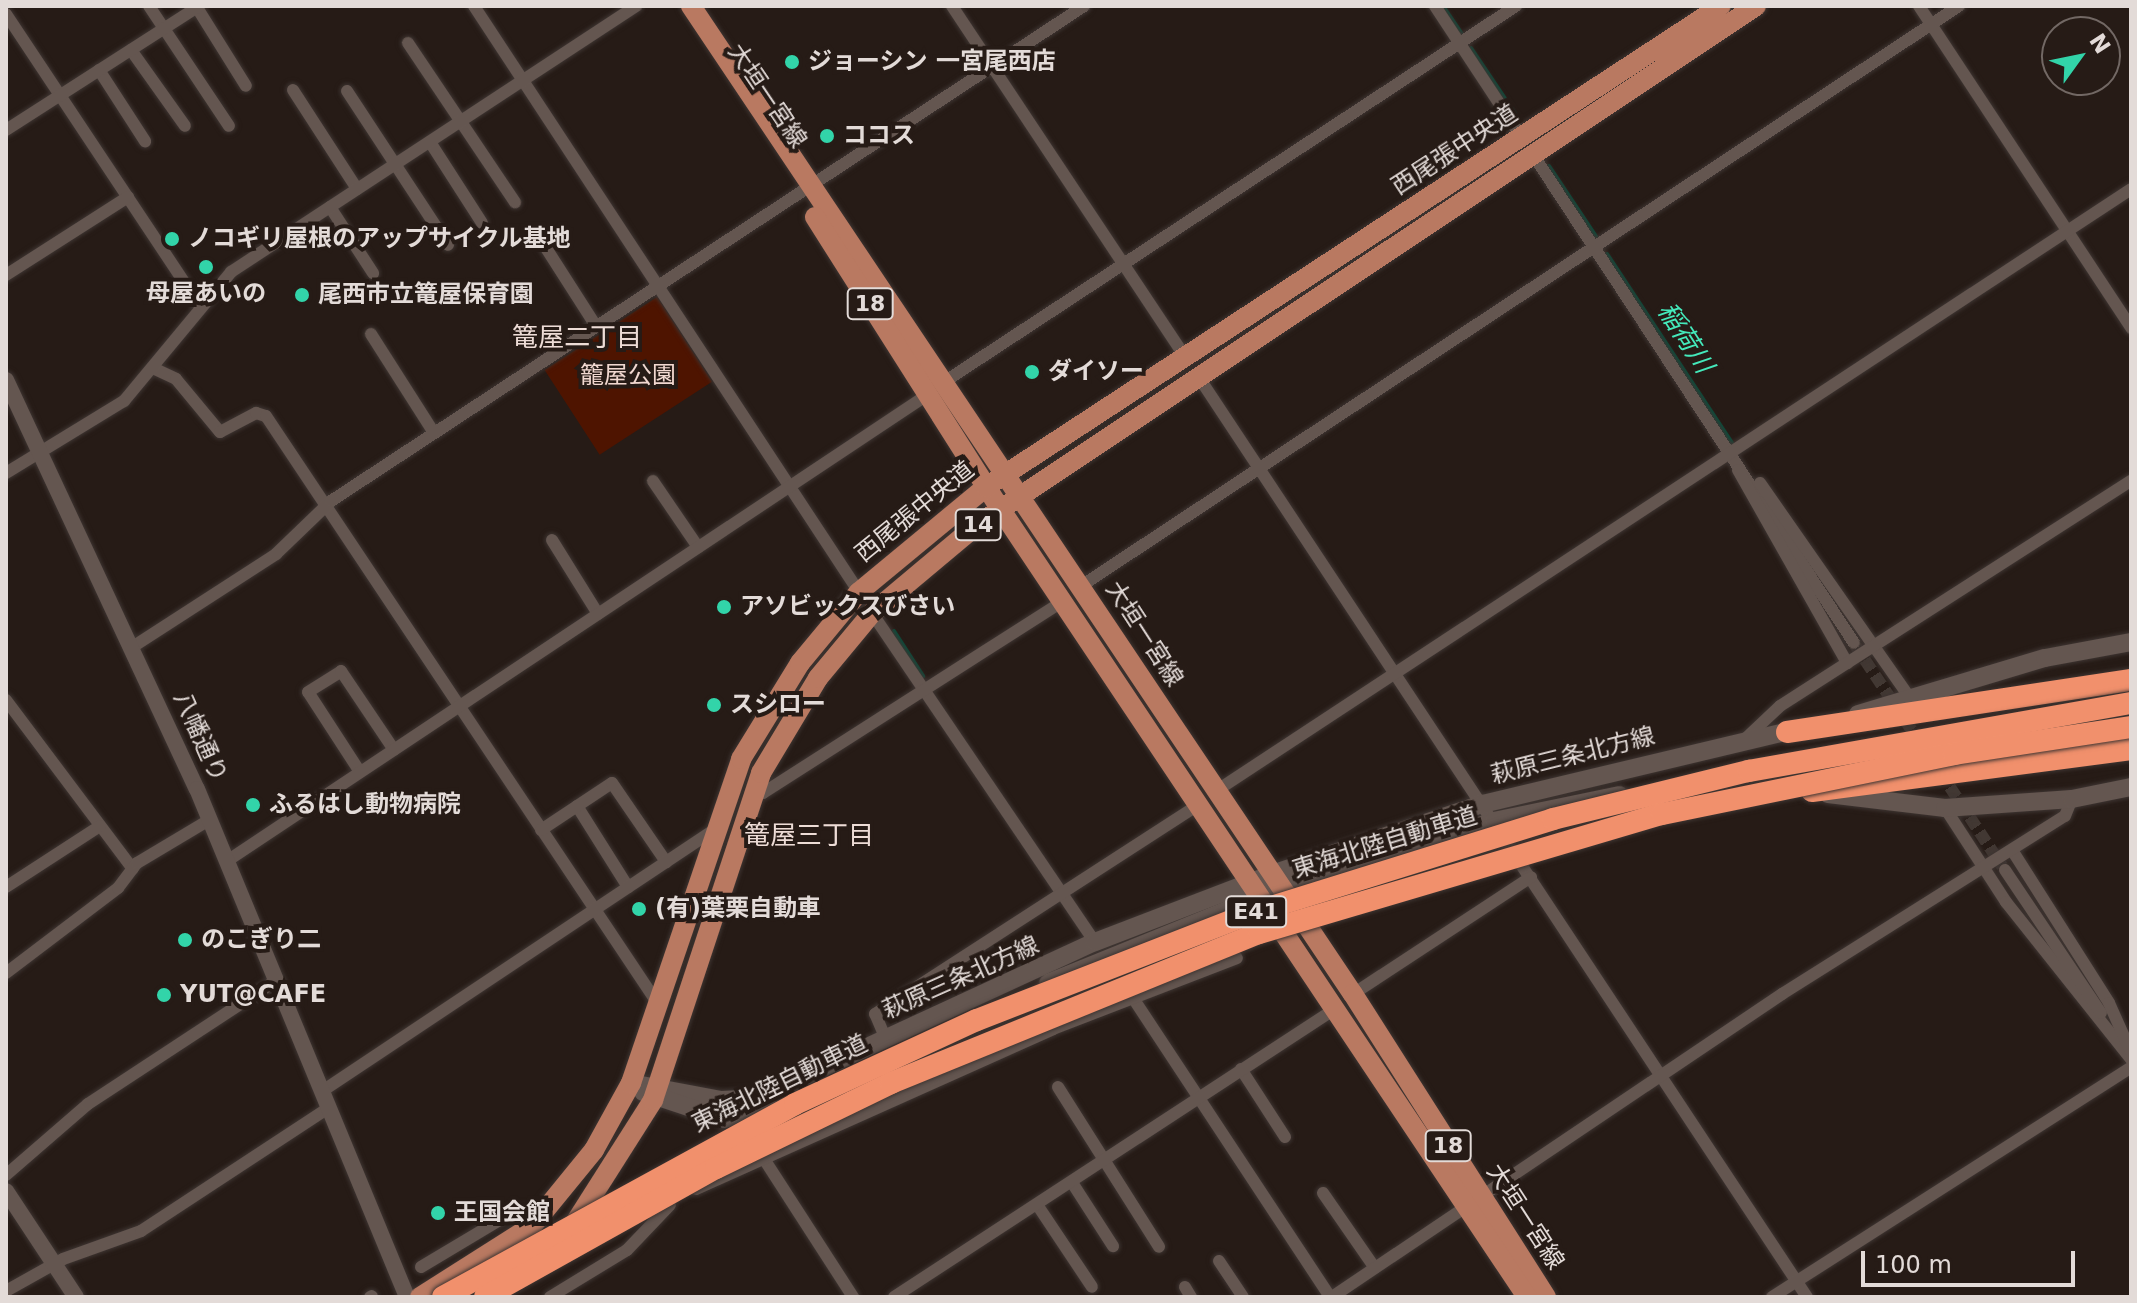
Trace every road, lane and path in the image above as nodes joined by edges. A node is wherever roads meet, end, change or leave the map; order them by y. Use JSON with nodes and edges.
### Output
{"nodes":[{"id":1,"x":149,"y":6,"type":"edge"},
{"id":2,"x":197,"y":6,"type":"edge"},
{"id":3,"x":474,"y":6,"type":"edge"},
{"id":4,"x":636,"y":6,"type":"edge"},
{"id":5,"x":677,"y":6,"type":"edge"},
{"id":6,"x":691,"y":6,"type":"edge"},
{"id":7,"x":952,"y":6,"type":"edge"},
{"id":8,"x":1084,"y":6,"type":"edge"},
{"id":9,"x":1435,"y":6,"type":"edge"},
{"id":10,"x":1516,"y":6,"type":"edge"},
{"id":11,"x":1721,"y":6,"type":"edge"},
{"id":12,"x":1756,"y":6,"type":"edge"},
{"id":13,"x":1919,"y":6,"type":"edge"},
{"id":14,"x":1959,"y":6,"type":"edge"},
{"id":15,"x":6,"y":14,"type":"edge"},
{"id":16,"x":1931,"y":25,"type":"junction"},
{"id":17,"x":164,"y":29,"type":"junction"},
{"id":18,"x":408,"y":43,"type":"dead end"},
{"id":19,"x":1460,"y":44,"type":"junction"},
{"id":20,"x":131,"y":50,"type":"junction"},
{"id":21,"x":992,"y":66,"type":"junction"},
{"id":22,"x":99,"y":70,"type":"junction"},
{"id":23,"x":522,"y":81,"type":"junction"},
{"id":24,"x":246,"y":86,"type":"dead end"},
{"id":25,"x":293,"y":90,"type":"dead end"},
{"id":26,"x":347,"y":91,"type":"dead end"},
{"id":27,"x":60,"y":95,"type":"junction"},
{"id":28,"x":460,"y":122,"type":"junction"},
{"id":29,"x":185,"y":126,"type":"dead end"},
{"id":30,"x":229,"y":126,"type":"dead end"},
{"id":31,"x":6,"y":130,"type":"edge"},
{"id":32,"x":145,"y":141,"type":"dead end"},
{"id":33,"x":430,"y":142,"type":"junction"},
{"id":34,"x":1527,"y":146,"type":"junction"},
{"id":35,"x":395,"y":165,"type":"junction"},
{"id":36,"x":803,"y":188,"type":"junction"},
{"id":37,"x":357,"y":189,"type":"junction"},
{"id":38,"x":2131,"y":189,"type":"edge"},
{"id":39,"x":128,"y":197,"type":"junction"},
{"id":40,"x":515,"y":202,"type":"dead end"},
{"id":41,"x":330,"y":207,"type":"junction"},
{"id":42,"x":482,"y":223,"type":"dead end"},
{"id":43,"x":2067,"y":231,"type":"junction"},
{"id":44,"x":539,"y":237,"type":"dead end"},
{"id":45,"x":448,"y":245,"type":"dead end"},
{"id":46,"x":1592,"y":245,"type":"junction"},
{"id":47,"x":1124,"y":266,"type":"junction"},
{"id":48,"x":373,"y":273,"type":"dead end"},
{"id":49,"x":6,"y":275,"type":"edge"},
{"id":50,"x":656,"y":286,"type":"junction"},
{"id":51,"x":200,"y":306,"type":"junction"},
{"id":52,"x":596,"y":326,"type":"junction"},
{"id":53,"x":2131,"y":328,"type":"edge"},
{"id":54,"x":371,"y":334,"type":"dead end"},
{"id":55,"x":1186,"y":358,"type":"junction"},
{"id":56,"x":155,"y":369,"type":"junction"},
{"id":57,"x":1198,"y":376,"type":"junction"},
{"id":58,"x":6,"y":380,"type":"edge"},
{"id":59,"x":947,"y":380,"type":"junction"},
{"id":60,"x":927,"y":395,"type":"junction"},
{"id":61,"x":434,"y":433,"type":"junction"},
{"id":62,"x":44,"y":452,"type":"junction"},
{"id":63,"x":1730,"y":453,"type":"junction"},
{"id":64,"x":1256,"y":466,"type":"junction"},
{"id":65,"x":6,"y":473,"type":"edge"},
{"id":66,"x":1006,"y":474,"type":"junction"},
{"id":67,"x":653,"y":481,"type":"dead end"},
{"id":68,"x":2131,"y":481,"type":"edge"},
{"id":69,"x":789,"y":487,"type":"junction"},
{"id":70,"x":986,"y":487,"type":"junction"},
{"id":71,"x":1021,"y":496,"type":"junction"},
{"id":72,"x":326,"y":506,"type":"junction"},
{"id":73,"x":1001,"y":510,"type":"junction"},
{"id":74,"x":552,"y":540,"type":"dead end"},
{"id":75,"x":698,"y":547,"type":"junction"},
{"id":76,"x":1081,"y":586,"type":"junction"},
{"id":77,"x":859,"y":592,"type":"junction"},
{"id":78,"x":1063,"y":601,"type":"junction"},
{"id":79,"x":872,"y":613,"type":"junction"},
{"id":80,"x":598,"y":614,"type":"junction"},
{"id":81,"x":2131,"y":642,"type":"edge"},
{"id":82,"x":1854,"y":643,"type":"tunnel mouth"},
{"id":83,"x":1875,"y":645,"type":"junction"},
{"id":84,"x":134,"y":646,"type":"junction"},
{"id":85,"x":1847,"y":663,"type":"junction"},
{"id":86,"x":1395,"y":671,"type":"junction"},
{"id":87,"x":2131,"y":680,"type":"edge"},
{"id":88,"x":926,"y":690,"type":"junction"},
{"id":89,"x":1910,"y":698,"type":"junction"},
{"id":90,"x":6,"y":700,"type":"edge"},
{"id":91,"x":2131,"y":703,"type":"edge"},
{"id":92,"x":459,"y":707,"type":"junction"},
{"id":93,"x":2131,"y":727,"type":"edge"},
{"id":94,"x":1787,"y":732,"type":"junction"},
{"id":95,"x":1742,"y":741,"type":"junction"},
{"id":96,"x":2131,"y":749,"type":"edge"},
{"id":97,"x":394,"y":750,"type":"junction"},
{"id":98,"x":360,"y":772,"type":"junction"},
{"id":99,"x":2131,"y":787,"type":"edge"},
{"id":100,"x":755,"y":789,"type":"junction"},
{"id":101,"x":1216,"y":791,"type":"junction"},
{"id":102,"x":1812,"y":791,"type":"junction"},
{"id":103,"x":2072,"y":799,"type":"junction"},
{"id":104,"x":1483,"y":804,"type":"junction"},
{"id":105,"x":577,"y":806,"type":"junction"},
{"id":106,"x":1196,"y":806,"type":"junction"},
{"id":107,"x":1945,"y":808,"type":"junction"},
{"id":108,"x":209,"y":820,"type":"junction"},
{"id":109,"x":1494,"y":821,"type":"junction"},
{"id":110,"x":100,"y":826,"type":"junction"},
{"id":111,"x":541,"y":830,"type":"junction"},
{"id":112,"x":711,"y":832,"type":"junction"},
{"id":113,"x":2012,"y":850,"type":"junction"},
{"id":114,"x":227,"y":861,"type":"junction"},
{"id":115,"x":666,"y":862,"type":"junction"},
{"id":116,"x":1983,"y":868,"type":"junction"},
{"id":117,"x":133,"y":869,"type":"junction"},
{"id":118,"x":2005,"y":870,"type":"tunnel mouth"},
{"id":119,"x":1531,"y":877,"type":"junction"},
{"id":120,"x":1277,"y":881,"type":"junction"},
{"id":121,"x":6,"y":887,"type":"edge"},
{"id":122,"x":628,"y":887,"type":"junction"},
{"id":123,"x":1254,"y":890,"type":"junction"},
{"id":124,"x":1061,"y":893,"type":"junction"},
{"id":125,"x":594,"y":910,"type":"junction"},
{"id":126,"x":1095,"y":942,"type":"junction"},
{"id":127,"x":1237,"y":958,"type":"dead end"},
{"id":128,"x":6,"y":973,"type":"edge"},
{"id":129,"x":277,"y":980,"type":"junction"},
{"id":130,"x":1037,"y":988,"type":"junction"},
{"id":131,"x":1353,"y":994,"type":"junction"},
{"id":132,"x":1133,"y":998,"type":"junction"},
{"id":133,"x":658,"y":1004,"type":"junction"},
{"id":134,"x":1335,"y":1009,"type":"junction"},
{"id":135,"x":1053,"y":1029,"type":"junction"},
{"id":136,"x":885,"y":1037,"type":"junction"},
{"id":137,"x":2131,"y":1057,"type":"edge"},
{"id":138,"x":2131,"y":1067,"type":"edge"},
{"id":139,"x":1241,"y":1069,"type":"junction"},
{"id":140,"x":1663,"y":1077,"type":"junction"},
{"id":141,"x":631,"y":1083,"type":"junction"},
{"id":142,"x":1058,"y":1087,"type":"dead end"},
{"id":143,"x":324,"y":1090,"type":"junction"},
{"id":144,"x":656,"y":1092,"type":"junction"},
{"id":145,"x":1200,"y":1098,"type":"junction"},
{"id":146,"x":330,"y":1107,"type":"junction"},
{"id":147,"x":1285,"y":1137,"type":"dead end"},
{"id":148,"x":766,"y":1162,"type":"junction"},
{"id":149,"x":1107,"y":1162,"type":"junction"},
{"id":150,"x":6,"y":1175,"type":"edge"},
{"id":151,"x":1073,"y":1184,"type":"junction"},
{"id":152,"x":6,"y":1191,"type":"edge"},
{"id":153,"x":1323,"y":1193,"type":"dead end"},
{"id":154,"x":1473,"y":1201,"type":"junction"},
{"id":155,"x":1038,"y":1206,"type":"junction"},
{"id":156,"x":548,"y":1211,"type":"junction"},
{"id":157,"x":492,"y":1225,"type":"junction"},
{"id":158,"x":561,"y":1239,"type":"junction"},
{"id":159,"x":1113,"y":1246,"type":"dead end"},
{"id":160,"x":1159,"y":1247,"type":"dead end"},
{"id":161,"x":491,"y":1254,"type":"junction"},
{"id":162,"x":1219,"y":1261,"type":"dead end"},
{"id":163,"x":55,"y":1264,"type":"junction"},
{"id":164,"x":421,"y":1267,"type":"dead end"},
{"id":165,"x":1375,"y":1268,"type":"junction"},
{"id":166,"x":584,"y":1276,"type":"junction"},
{"id":167,"x":1796,"y":1281,"type":"junction"},
{"id":168,"x":1092,"y":1287,"type":"dead end"},
{"id":169,"x":6,"y":1291,"type":"edge"},
{"id":170,"x":911,"y":1292,"type":"edge"},
{"id":171,"x":76,"y":1297,"type":"edge"},
{"id":172,"x":407,"y":1297,"type":"edge"},
{"id":173,"x":420,"y":1297,"type":"edge"},
{"id":174,"x":443,"y":1297,"type":"edge"},
{"id":175,"x":485,"y":1297,"type":"edge"},
{"id":176,"x":492,"y":1297,"type":"edge"},
{"id":177,"x":550,"y":1297,"type":"edge"},
{"id":178,"x":853,"y":1297,"type":"edge"},
{"id":179,"x":894,"y":1297,"type":"edge"},
{"id":180,"x":1243,"y":1297,"type":"edge"},
{"id":181,"x":1331,"y":1297,"type":"edge"},
{"id":182,"x":1527,"y":1297,"type":"edge"},
{"id":183,"x":1546,"y":1297,"type":"edge"},
{"id":184,"x":1772,"y":1297,"type":"edge"},
{"id":185,"x":1807,"y":1297,"type":"edge"}],
"edges":[{"from":1,"to":17,"type":"street"},
{"from":2,"to":17,"type":"street"},
{"from":2,"to":24,"type":"street"},
{"from":3,"to":23,"type":"street"},
{"from":4,"to":23,"type":"street"},
{"from":5,"to":36,"type":"main road","name":"大垣一宮線","number":"18"},
{"from":6,"to":36,"type":"main road","name":"大垣一宮線","number":"18"},
{"from":7,"to":21,"type":"street"},
{"from":8,"to":21,"type":"street"},
{"from":9,"to":19,"type":"street"},
{"from":10,"to":19,"type":"street"},
{"from":11,"to":34,"type":"main road","name":"西尾張中央道","number":"14"},
{"from":12,"to":34,"type":"main road","name":"西尾張中央道","number":"14"},
{"from":13,"to":16,"type":"street"},
{"from":14,"to":16,"type":"street"},
{"from":15,"to":27,"type":"street"},
{"from":16,"to":43,"type":"street"},
{"from":16,"to":46,"type":"street"},
{"from":17,"to":20,"type":"street"},
{"from":17,"to":30,"type":"street"},
{"from":18,"to":28,"type":"street"},
{"from":19,"to":34,"type":"street"},
{"from":19,"to":47,"type":"street"},
{"from":20,"to":22,"type":"street"},
{"from":20,"to":29,"type":"street"},
{"from":21,"to":36,"type":"street"},
{"from":21,"to":47,"type":"street"},
{"from":22,"to":27,"type":"street"},
{"from":22,"to":32,"type":"street"},
{"from":23,"to":28,"type":"street"},
{"from":23,"to":50,"type":"street"},
{"from":25,"to":37,"type":"street"},
{"from":26,"to":35,"type":"street"},
{"from":27,"to":31,"type":"street"},
{"from":27,"to":39,"type":"street"},
{"from":28,"to":33,"type":"street"},
{"from":28,"to":40,"type":"street"},
{"from":33,"to":35,"type":"street"},
{"from":33,"to":42,"type":"street"},
{"from":34,"to":46,"type":"street"},
{"from":34,"to":55,"type":"main road","name":"西尾張中央道","number":"14"},
{"from":34,"to":57,"type":"main road","name":"西尾張中央道","number":"14"},
{"from":35,"to":37,"type":"street"},
{"from":35,"to":45,"type":"street"},
{"from":36,"to":50,"type":"street"},
{"from":36,"to":59,"type":"main road","name":"大垣一宮線","number":"18"},
{"from":36,"to":60,"type":"main road","name":"大垣一宮線","number":"18"},
{"from":37,"to":41,"type":"street"},
{"from":38,"to":43,"type":"street"},
{"from":39,"to":49,"type":"street"},
{"from":39,"to":51,"type":"street"},
{"from":41,"to":48,"type":"street"},
{"from":41,"to":51,"type":"street"},
{"from":43,"to":53,"type":"street"},
{"from":43,"to":63,"type":"street"},
{"from":44,"to":52,"type":"street"},
{"from":46,"to":63,"type":"street"},
{"from":46,"to":64,"type":"street"},
{"from":47,"to":55,"type":"street"},
{"from":47,"to":59,"type":"street"},
{"from":50,"to":52,"type":"street"},
{"from":50,"to":69,"type":"street"},
{"from":51,"to":56,"type":"street"},
{"from":52,"to":61,"type":"street"},
{"from":54,"to":61,"type":"street"},
{"from":55,"to":66,"type":"main road","name":"西尾張中央道","number":"14"},
{"from":56,"to":62,"type":"street"},
{"from":56,"to":72,"type":"street"},
{"from":57,"to":64,"type":"street"},
{"from":57,"to":71,"type":"main road","name":"西尾張中央道","number":"14"},
{"from":58,"to":62,"type":"street","name":"八幡通り"},
{"from":59,"to":66,"type":"main road","name":"大垣一宮線","number":"18"},
{"from":60,"to":69,"type":"street"},
{"from":60,"to":70,"type":"main road","name":"大垣一宮線","number":"18"},
{"from":61,"to":72,"type":"street"},
{"from":62,"to":65,"type":"street"},
{"from":62,"to":84,"type":"street","name":"八幡通り"},
{"from":63,"to":82,"type":"street"},
{"from":63,"to":83,"type":"street"},
{"from":63,"to":85,"type":"street"},
{"from":63,"to":86,"type":"street"},
{"from":64,"to":76,"type":"street"},
{"from":64,"to":86,"type":"street"},
{"from":66,"to":70,"type":"main road","name":"西尾張中央道","number":"14"},
{"from":66,"to":71,"type":"main road","name":"大垣一宮線","number":"18"},
{"from":67,"to":75,"type":"street"},
{"from":68,"to":83,"type":"street"},
{"from":69,"to":75,"type":"street"},
{"from":69,"to":77,"type":"street"},
{"from":70,"to":73,"type":"main road","name":"大垣一宮線","number":"18"},
{"from":70,"to":77,"type":"main road","name":"西尾張中央道","number":"14"},
{"from":71,"to":73,"type":"main road","name":"西尾張中央道","number":"14"},
{"from":71,"to":76,"type":"main road","name":"大垣一宮線","number":"18"},
{"from":72,"to":84,"type":"street"},
{"from":72,"to":92,"type":"street"},
{"from":73,"to":78,"type":"main road","name":"大垣一宮線","number":"18"},
{"from":73,"to":79,"type":"main road","name":"西尾張中央道","number":"14"},
{"from":74,"to":80,"type":"street"},
{"from":75,"to":80,"type":"street"},
{"from":76,"to":101,"type":"main road","name":"大垣一宮線","number":"18"},
{"from":77,"to":112,"type":"main road","name":"西尾張中央道","number":"14"},
{"from":78,"to":88,"type":"street"},
{"from":78,"to":106,"type":"main road","name":"大垣一宮線","number":"18"},
{"from":79,"to":88,"type":"street"},
{"from":79,"to":100,"type":"main road","name":"西尾張中央道","number":"14"},
{"from":80,"to":92,"type":"street"},
{"from":81,"to":89,"type":"main road","name":"萩原三条北方線"},
{"from":83,"to":85,"type":"street"},
{"from":83,"to":89,"type":"street"},
{"from":84,"to":108,"type":"street","name":"八幡通り"},
{"from":85,"to":95,"type":"street"},
{"from":86,"to":101,"type":"street"},
{"from":86,"to":104,"type":"street"},
{"from":87,"to":94,"type":"highway"},
{"from":88,"to":100,"type":"street"},
{"from":88,"to":124,"type":"street"},
{"from":89,"to":94,"type":"main road","name":"萩原三条北方線"},
{"from":90,"to":110,"type":"street"},
{"from":91,"to":174,"type":"highway","name":"東海北陸自動車道","number":"E41","bridge":true},
{"from":92,"to":97,"type":"street"},
{"from":92,"to":111,"type":"street"},
{"from":93,"to":175,"type":"highway","name":"東海北陸自動車道","number":"E41","bridge":true},
{"from":94,"to":95,"type":"main road","name":"萩原三条北方線"},
{"from":95,"to":104,"type":"main road","name":"萩原三条北方線"},
{"from":96,"to":102,"type":"highway"},
{"from":97,"to":98,"type":"street"},
{"from":97,"to":98,"type":"street"},
{"from":98,"to":114,"type":"street"},
{"from":99,"to":103,"type":"main road","name":"萩原三条北方線"},
{"from":100,"to":144,"type":"main road","name":"西尾張中央道","number":"14"},
{"from":101,"to":120,"type":"main road","name":"大垣一宮線","number":"18"},
{"from":102,"to":107,"type":"main road","name":"萩原三条北方線"},
{"from":102,"to":109,"type":"main road","name":"萩原三条北方線"},
{"from":103,"to":107,"type":"main road","name":"萩原三条北方線"},
{"from":103,"to":113,"type":"street"},
{"from":104,"to":109,"type":"street"},
{"from":104,"to":120,"type":"main road","name":"萩原三条北方線"},
{"from":105,"to":111,"type":"street"},
{"from":105,"to":115,"type":"street"},
{"from":105,"to":122,"type":"street"},
{"from":106,"to":123,"type":"main road","name":"大垣一宮線","number":"18"},
{"from":106,"to":124,"type":"street"},
{"from":107,"to":116,"type":"street"},
{"from":108,"to":114,"type":"street","name":"八幡通り"},
{"from":108,"to":117,"type":"street"},
{"from":109,"to":119,"type":"street"},
{"from":109,"to":120,"type":"main road","name":"萩原三条北方線"},
{"from":110,"to":117,"type":"street"},
{"from":110,"to":121,"type":"street"},
{"from":111,"to":125,"type":"street"},
{"from":112,"to":115,"type":"street"},
{"from":112,"to":133,"type":"main road","name":"西尾張中央道","number":"14"},
{"from":113,"to":116,"type":"street"},
{"from":113,"to":137,"type":"street"},
{"from":114,"to":129,"type":"street","name":"八幡通り"},
{"from":115,"to":122,"type":"street"},
{"from":116,"to":137,"type":"street"},
{"from":116,"to":140,"type":"street"},
{"from":117,"to":128,"type":"street"},
{"from":118,"to":137,"type":"street"},
{"from":119,"to":131,"type":"street"},
{"from":119,"to":140,"type":"street"},
{"from":120,"to":123,"type":"main road","name":"萩原三条北方線"},
{"from":120,"to":131,"type":"main road","name":"大垣一宮線","number":"18"},
{"from":122,"to":125,"type":"street"},
{"from":123,"to":126,"type":"main road","name":"萩原三条北方線"},
{"from":123,"to":130,"type":"main road","name":"萩原三条北方線"},
{"from":123,"to":134,"type":"main road","name":"大垣一宮線","number":"18"},
{"from":124,"to":126,"type":"street"},
{"from":124,"to":136,"type":"street"},
{"from":125,"to":133,"type":"street"},
{"from":125,"to":143,"type":"street"},
{"from":126,"to":136,"type":"main road","name":"萩原三条北方線"},
{"from":127,"to":132,"type":"street"},
{"from":129,"to":143,"type":"street","name":"八幡通り"},
{"from":129,"to":150,"type":"street"},
{"from":130,"to":135,"type":"street"},
{"from":130,"to":144,"type":"main road","name":"萩原三条北方線"},
{"from":131,"to":154,"type":"main road","name":"大垣一宮線","number":"18"},
{"from":132,"to":135,"type":"street"},
{"from":132,"to":145,"type":"street"},
{"from":133,"to":141,"type":"main road","name":"西尾張中央道","number":"14"},
{"from":134,"to":139,"type":"street"},
{"from":134,"to":154,"type":"main road","name":"大垣一宮線","number":"18"},
{"from":135,"to":148,"type":"street"},
{"from":136,"to":144,"type":"main road","name":"萩原三条北方線"},
{"from":138,"to":167,"type":"street"},
{"from":139,"to":145,"type":"street"},
{"from":139,"to":147,"type":"street"},
{"from":140,"to":154,"type":"street"},
{"from":140,"to":167,"type":"street"},
{"from":141,"to":144,"type":"main road","name":"萩原三条北方線"},
{"from":141,"to":156,"type":"main road","name":"西尾張中央道","number":"14"},
{"from":142,"to":149,"type":"street"},
{"from":143,"to":146,"type":"street","name":"八幡通り"},
{"from":144,"to":158,"type":"main road","name":"西尾張中央道","number":"14"},
{"from":145,"to":149,"type":"street"},
{"from":145,"to":181,"type":"street"},
{"from":146,"to":163,"type":"street"},
{"from":146,"to":172,"type":"street","name":"八幡通り"},
{"from":148,"to":166,"type":"street"},
{"from":148,"to":178,"type":"street"},
{"from":149,"to":151,"type":"street"},
{"from":149,"to":160,"type":"street"},
{"from":151,"to":155,"type":"street"},
{"from":151,"to":159,"type":"street"},
{"from":152,"to":163,"type":"street"},
{"from":153,"to":165,"type":"street"},
{"from":154,"to":165,"type":"street"},
{"from":154,"to":182,"type":"main road","name":"大垣一宮線","number":"18"},
{"from":154,"to":183,"type":"main road","name":"大垣一宮線","number":"18"},
{"from":155,"to":168,"type":"street"},
{"from":155,"to":170,"type":"street"},
{"from":156,"to":157,"type":"street"},
{"from":156,"to":161,"type":"main road","name":"西尾張中央道","number":"14"},
{"from":157,"to":161,"type":"street"},
{"from":157,"to":164,"type":"street"},
{"from":158,"to":166,"type":"street"},
{"from":158,"to":176,"type":"main road","name":"西尾張中央道","number":"14"},
{"from":161,"to":173,"type":"main road","name":"西尾張中央道","number":"14"},
{"from":162,"to":180,"type":"street"},
{"from":163,"to":169,"type":"street"},
{"from":163,"to":171,"type":"street"},
{"from":165,"to":181,"type":"street"},
{"from":166,"to":177,"type":"street"},
{"from":167,"to":184,"type":"street"},
{"from":167,"to":185,"type":"street"},
{"from":170,"to":179,"type":"street"}]}
